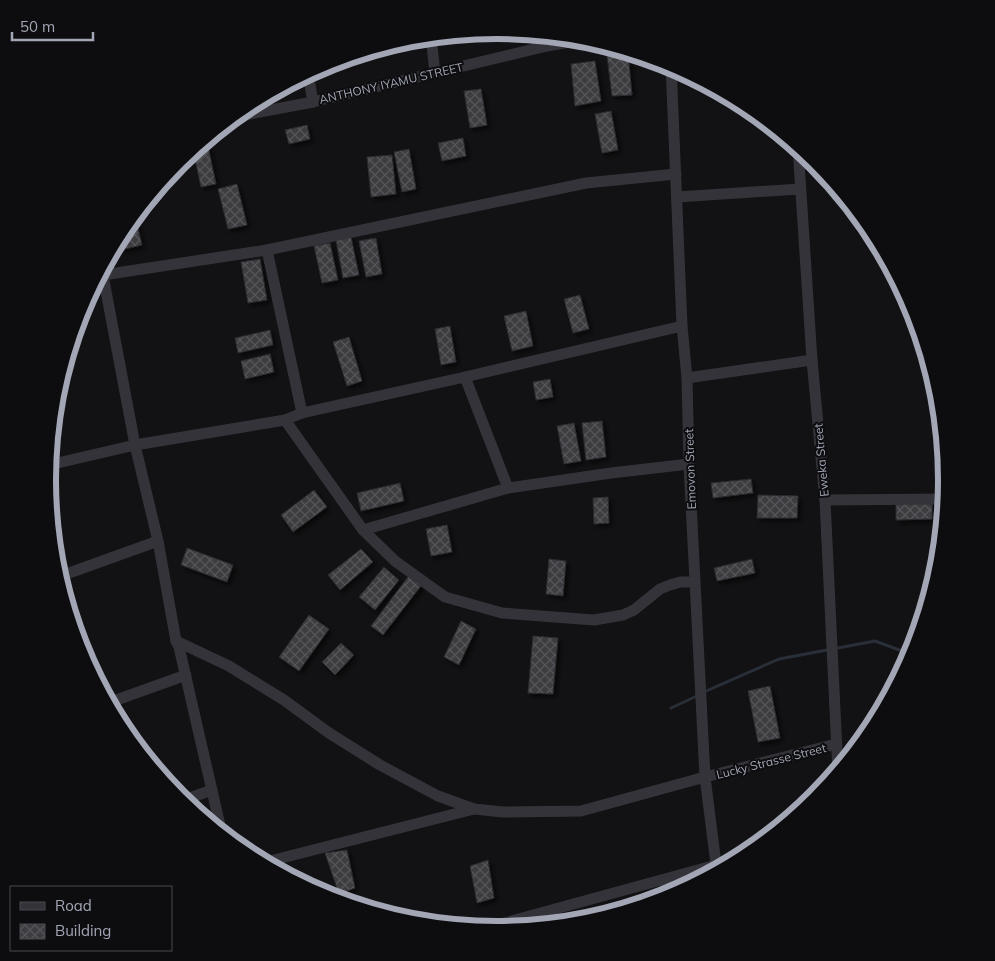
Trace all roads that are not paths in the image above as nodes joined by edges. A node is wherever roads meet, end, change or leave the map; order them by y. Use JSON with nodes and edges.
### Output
{"nodes":[{"id":1,"x":542,"y":42,"type":"edge"},
{"id":2,"x":431,"y":44,"type":"edge"},
{"id":3,"x":435,"y":73,"type":"junction"},
{"id":4,"x":671,"y":74,"type":"edge"},
{"id":5,"x":309,"y":81,"type":"edge"},
{"id":6,"x":313,"y":102,"type":"junction"},
{"id":7,"x":251,"y":114,"type":"edge"},
{"id":8,"x":798,"y":157,"type":"edge"},
{"id":9,"x":676,"y":174,"type":"junction"},
{"id":10,"x":800,"y":189,"type":"junction"},
{"id":11,"x":677,"y":197,"type":"junction"},
{"id":12,"x":268,"y":250,"type":"junction"},
{"id":13,"x":109,"y":271,"type":"edge"},
{"id":14,"x":104,"y":280,"type":"edge"},
{"id":15,"x":682,"y":326,"type":"junction"},
{"id":16,"x":812,"y":360,"type":"junction"},
{"id":17,"x":465,"y":377,"type":"junction"},
{"id":18,"x":687,"y":378,"type":"junction"},
{"id":19,"x":302,"y":413,"type":"junction"},
{"id":20,"x":285,"y":420,"type":"junction"},
{"id":21,"x":135,"y":445,"type":"junction"},
{"id":22,"x":57,"y":463,"type":"edge"},
{"id":23,"x":689,"y":464,"type":"junction"},
{"id":24,"x":508,"y":488,"type":"junction"},
{"id":25,"x":938,"y":499,"type":"edge"},
{"id":26,"x":825,"y":500,"type":"junction"},
{"id":27,"x":362,"y":530,"type":"junction"},
{"id":28,"x":158,"y":541,"type":"junction"},
{"id":29,"x":66,"y":574,"type":"edge"},
{"id":30,"x":695,"y":582,"type":"junction"},
{"id":31,"x":176,"y":641,"type":"junction"},
{"id":32,"x":186,"y":675,"type":"junction"},
{"id":33,"x":115,"y":701,"type":"edge"},
{"id":34,"x":836,"y":744,"type":"junction"},
{"id":35,"x":837,"y":763,"type":"edge"},
{"id":36,"x":705,"y":777,"type":"junction"},
{"id":37,"x":212,"y":790,"type":"junction"},
{"id":38,"x":190,"y":798,"type":"edge"},
{"id":39,"x":474,"y":809,"type":"junction"},
{"id":40,"x":220,"y":824,"type":"edge"},
{"id":41,"x":273,"y":860,"type":"edge"},
{"id":42,"x":716,"y":864,"type":"edge"},
{"id":43,"x":702,"y":872,"type":"edge"},
{"id":44,"x":515,"y":921,"type":"edge"}],
"edges":[{"from":1,"to":3,"type":"street","name":"ANTHONY IYAMU STREET"},
{"from":2,"to":3,"type":"street"},
{"from":3,"to":6,"type":"street","name":"ANTHONY IYAMU STREET"},
{"from":4,"to":9,"type":"street","name":"Emovon Street"},
{"from":5,"to":6,"type":"street"},
{"from":6,"to":7,"type":"street","name":"ANTHONY IYAMU STREET"},
{"from":8,"to":10,"type":"street","name":"Eweka Street"},
{"from":9,"to":11,"type":"street","name":"Emovon Street"},
{"from":9,"to":12,"type":"street"},
{"from":10,"to":11,"type":"street"},
{"from":10,"to":16,"type":"street","name":"Eweka Street"},
{"from":11,"to":15,"type":"street","name":"Emovon Street"},
{"from":12,"to":13,"type":"street"},
{"from":12,"to":19,"type":"street"},
{"from":14,"to":21,"type":"street"},
{"from":15,"to":17,"type":"street"},
{"from":15,"to":18,"type":"street","name":"Emovon Street"},
{"from":16,"to":18,"type":"street"},
{"from":16,"to":26,"type":"street","name":"Eweka Street"},
{"from":17,"to":19,"type":"street"},
{"from":17,"to":24,"type":"street"},
{"from":18,"to":23,"type":"street","name":"Emovon Street"},
{"from":19,"to":20,"type":"street"},
{"from":20,"to":21,"type":"street"},
{"from":20,"to":27,"type":"street"},
{"from":21,"to":22,"type":"street"},
{"from":21,"to":28,"type":"street"},
{"from":23,"to":24,"type":"street"},
{"from":23,"to":30,"type":"street","name":"Emovon Street"},
{"from":24,"to":27,"type":"street"},
{"from":25,"to":26,"type":"street"},
{"from":26,"to":34,"type":"street","name":"Eweka Street"},
{"from":27,"to":30,"type":"street"},
{"from":28,"to":29,"type":"street"},
{"from":28,"to":31,"type":"street"},
{"from":30,"to":36,"type":"street","name":"Emovon Street"},
{"from":31,"to":32,"type":"street"},
{"from":31,"to":39,"type":"street"},
{"from":32,"to":33,"type":"street"},
{"from":32,"to":37,"type":"street"},
{"from":34,"to":35,"type":"street","name":"Eweka Street"},
{"from":34,"to":36,"type":"street","name":"Lucky Strasse Street"},
{"from":36,"to":39,"type":"street","name":"Lucky Strasse Street"},
{"from":36,"to":42,"type":"street","name":"Emovon Street"},
{"from":37,"to":38,"type":"street"},
{"from":37,"to":40,"type":"street"},
{"from":39,"to":41,"type":"street"},
{"from":43,"to":44,"type":"street"}]}
